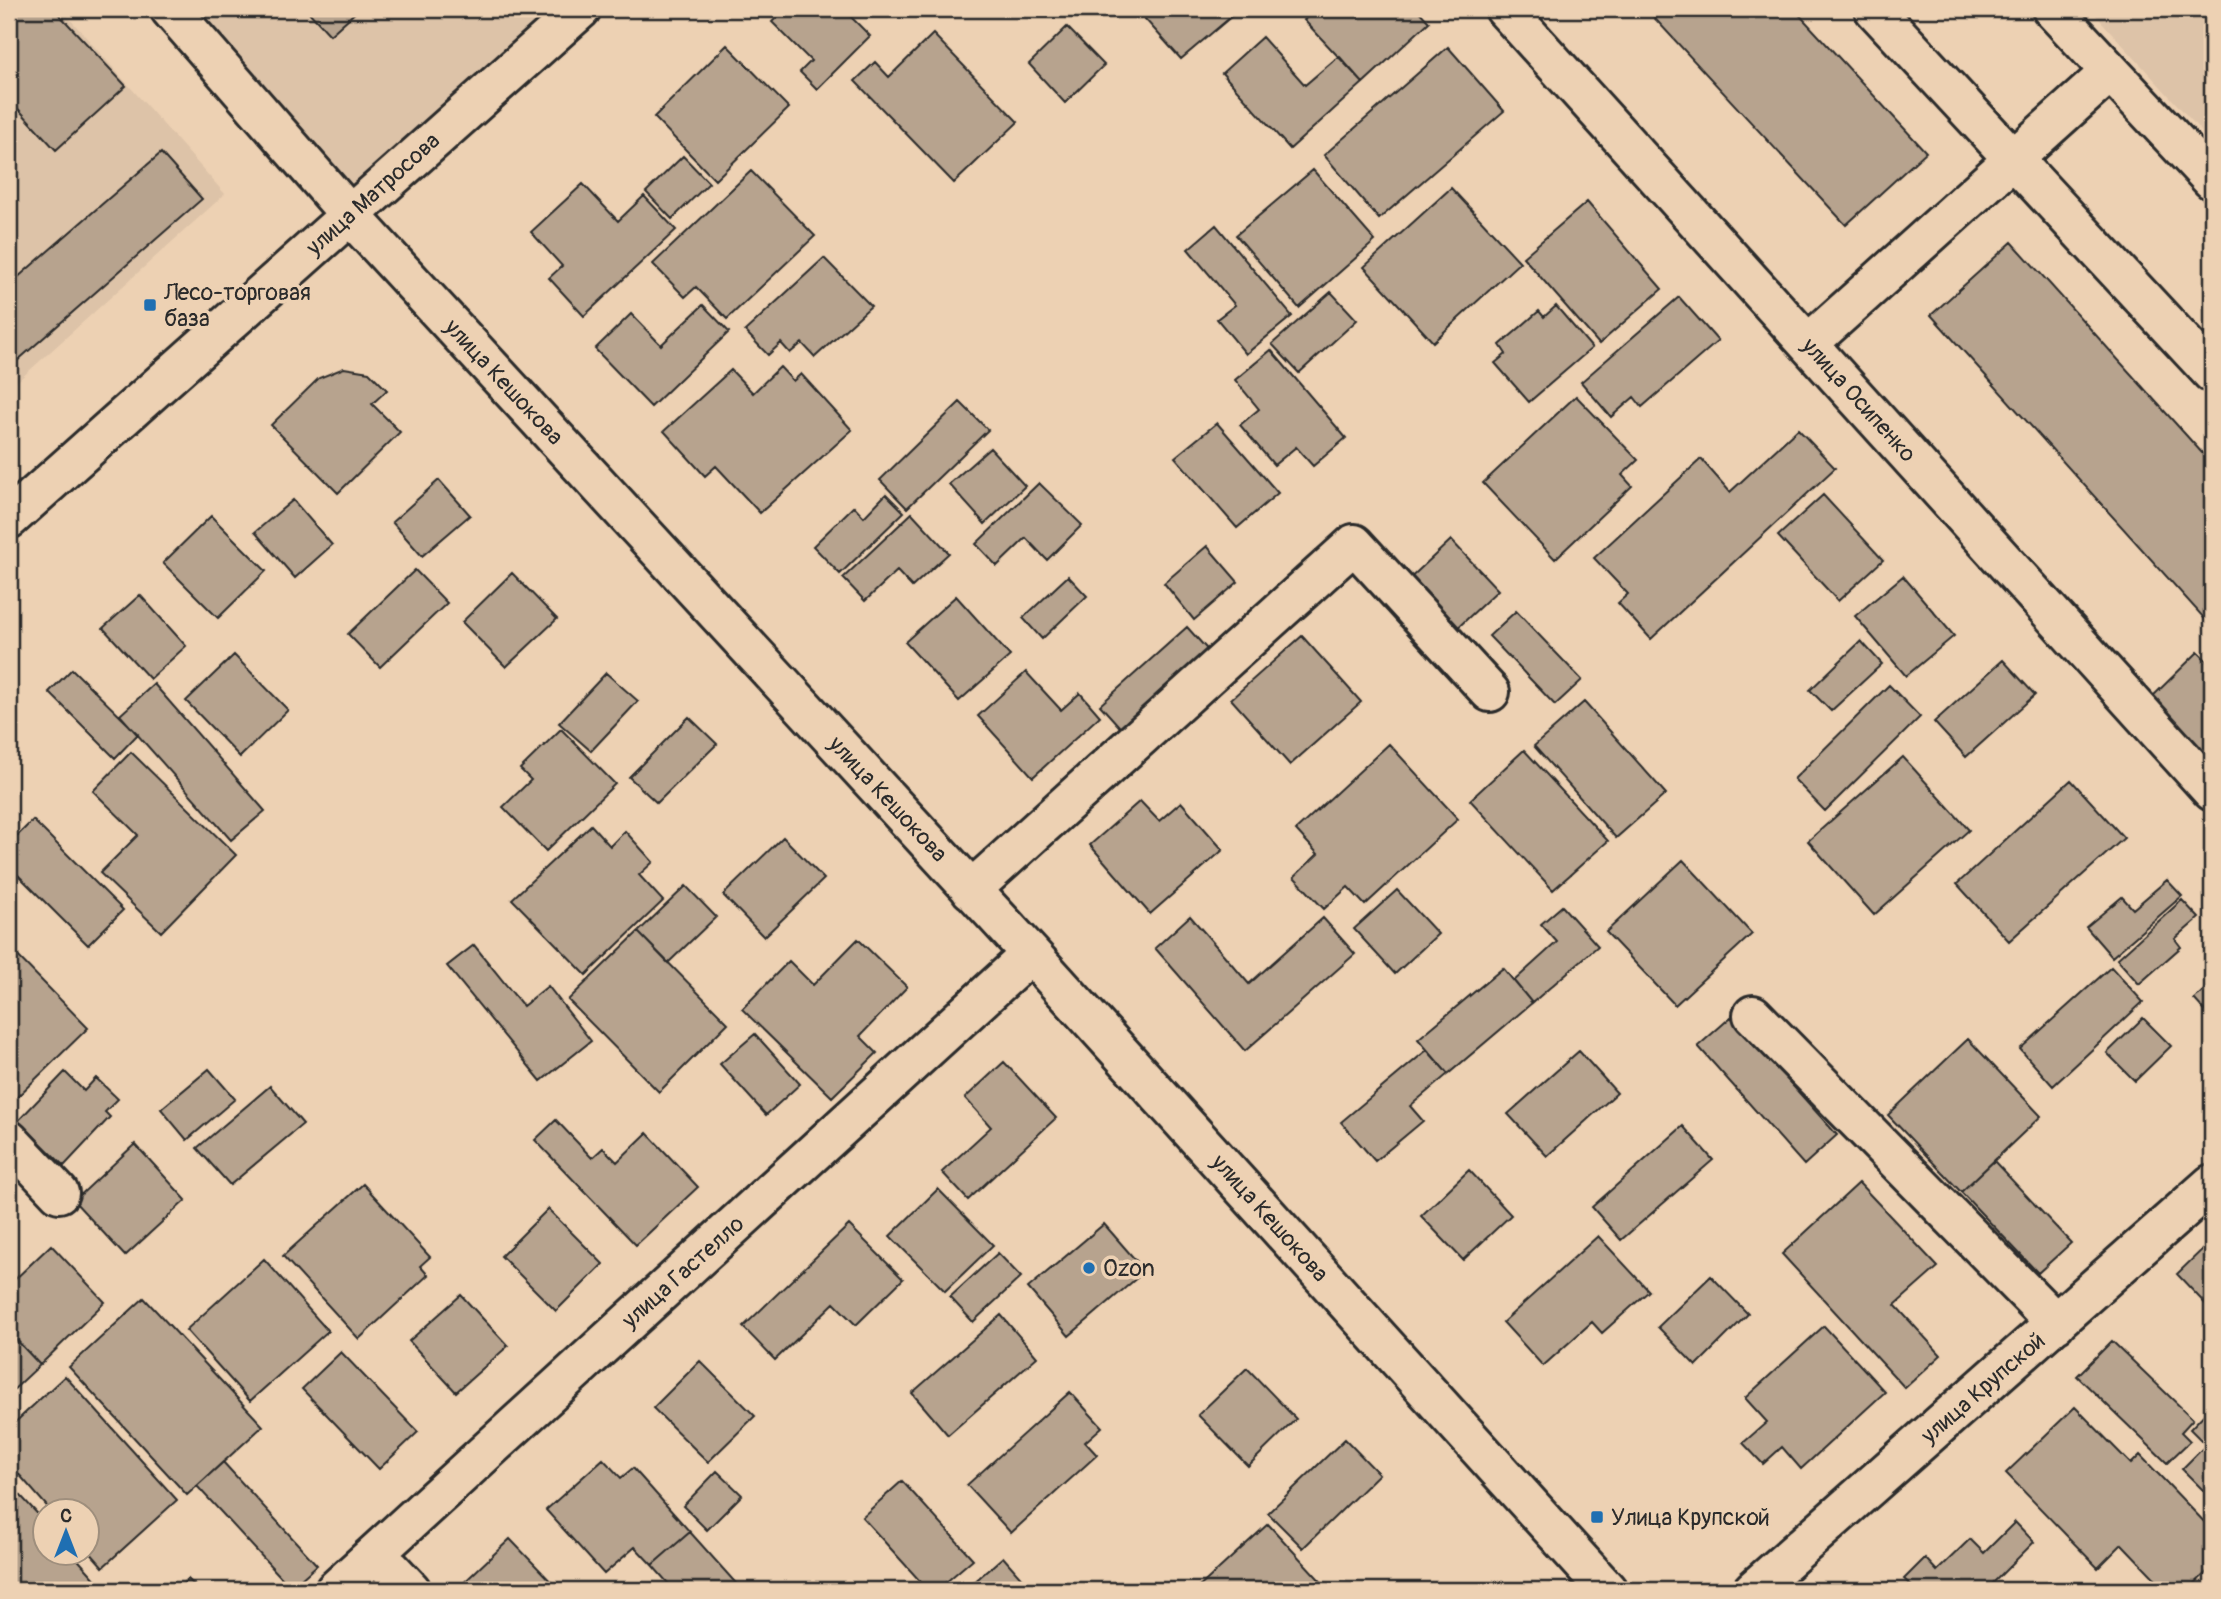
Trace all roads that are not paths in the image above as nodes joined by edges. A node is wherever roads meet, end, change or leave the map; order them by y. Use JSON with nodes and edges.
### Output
{"nodes":[{"id":1,"x":170,"y":9,"type":"edge"},
{"id":2,"x":581,"y":9,"type":"edge"},
{"id":3,"x":1505,"y":9,"type":"edge"},
{"id":4,"x":1874,"y":9,"type":"edge"},
{"id":5,"x":2052,"y":9,"type":"edge"},
{"id":6,"x":2109,"y":73,"type":"junction"},
{"id":7,"x":2015,"y":158,"type":"junction"},
{"id":8,"x":2212,"y":180,"type":"edge"},
{"id":9,"x":350,"y":215,"type":"junction"},
{"id":10,"x":1808,"y":344,"type":"junction"},
{"id":11,"x":2212,"y":373,"type":"edge"},
{"id":12,"x":9,"y":519,"type":"edge"},
{"id":13,"x":1490,"y":692,"type":"dead end"},
{"id":14,"x":2212,"y":791,"type":"edge"},
{"id":15,"x":971,"y":890,"type":"junction"},
{"id":16,"x":1031,"y":954,"type":"junction"},
{"id":17,"x":1753,"y":1015,"type":"dead end"},
{"id":18,"x":9,"y":1140,"type":"edge"},
{"id":19,"x":2212,"y":1184,"type":"edge"},
{"id":20,"x":59,"y":1192,"type":"dead end"},
{"id":21,"x":2056,"y":1323,"type":"junction"},
{"id":22,"x":376,"y":1553,"type":"junction"},
{"id":23,"x":335,"y":1590,"type":"edge"},
{"id":24,"x":411,"y":1590,"type":"edge"},
{"id":25,"x":1606,"y":1590,"type":"edge"},
{"id":26,"x":1753,"y":1590,"type":"edge"}],
"edges":[{"from":1,"to":9,"type":"street","name":"улица Кешокова"},
{"from":2,"to":9,"type":"street","name":"улица Матросова"},
{"from":3,"to":10,"type":"street","name":"улица Осипенко"},
{"from":4,"to":7,"type":"street"},
{"from":5,"to":6,"type":"street"},
{"from":6,"to":7,"type":"street"},
{"from":6,"to":8,"type":"street"},
{"from":7,"to":10,"type":"street"},
{"from":7,"to":11,"type":"street"},
{"from":9,"to":12,"type":"street","name":"улица Матросова"},
{"from":9,"to":15,"type":"street","name":"улица Кешокова"},
{"from":10,"to":14,"type":"street","name":"улица Осипенко"},
{"from":13,"to":15,"type":"street"},
{"from":15,"to":16,"type":"street","name":"улица Кешокова"},
{"from":16,"to":22,"type":"street","name":"улица Гастелло"},
{"from":16,"to":25,"type":"street","name":"улица Кешокова"},
{"from":17,"to":21,"type":"street"},
{"from":18,"to":20,"type":"street"},
{"from":19,"to":21,"type":"street","name":"улица Крупской"},
{"from":21,"to":26,"type":"street","name":"улица Крупской"},
{"from":22,"to":23,"type":"street","name":"улица Гастелло"},
{"from":22,"to":24,"type":"street"}]}
